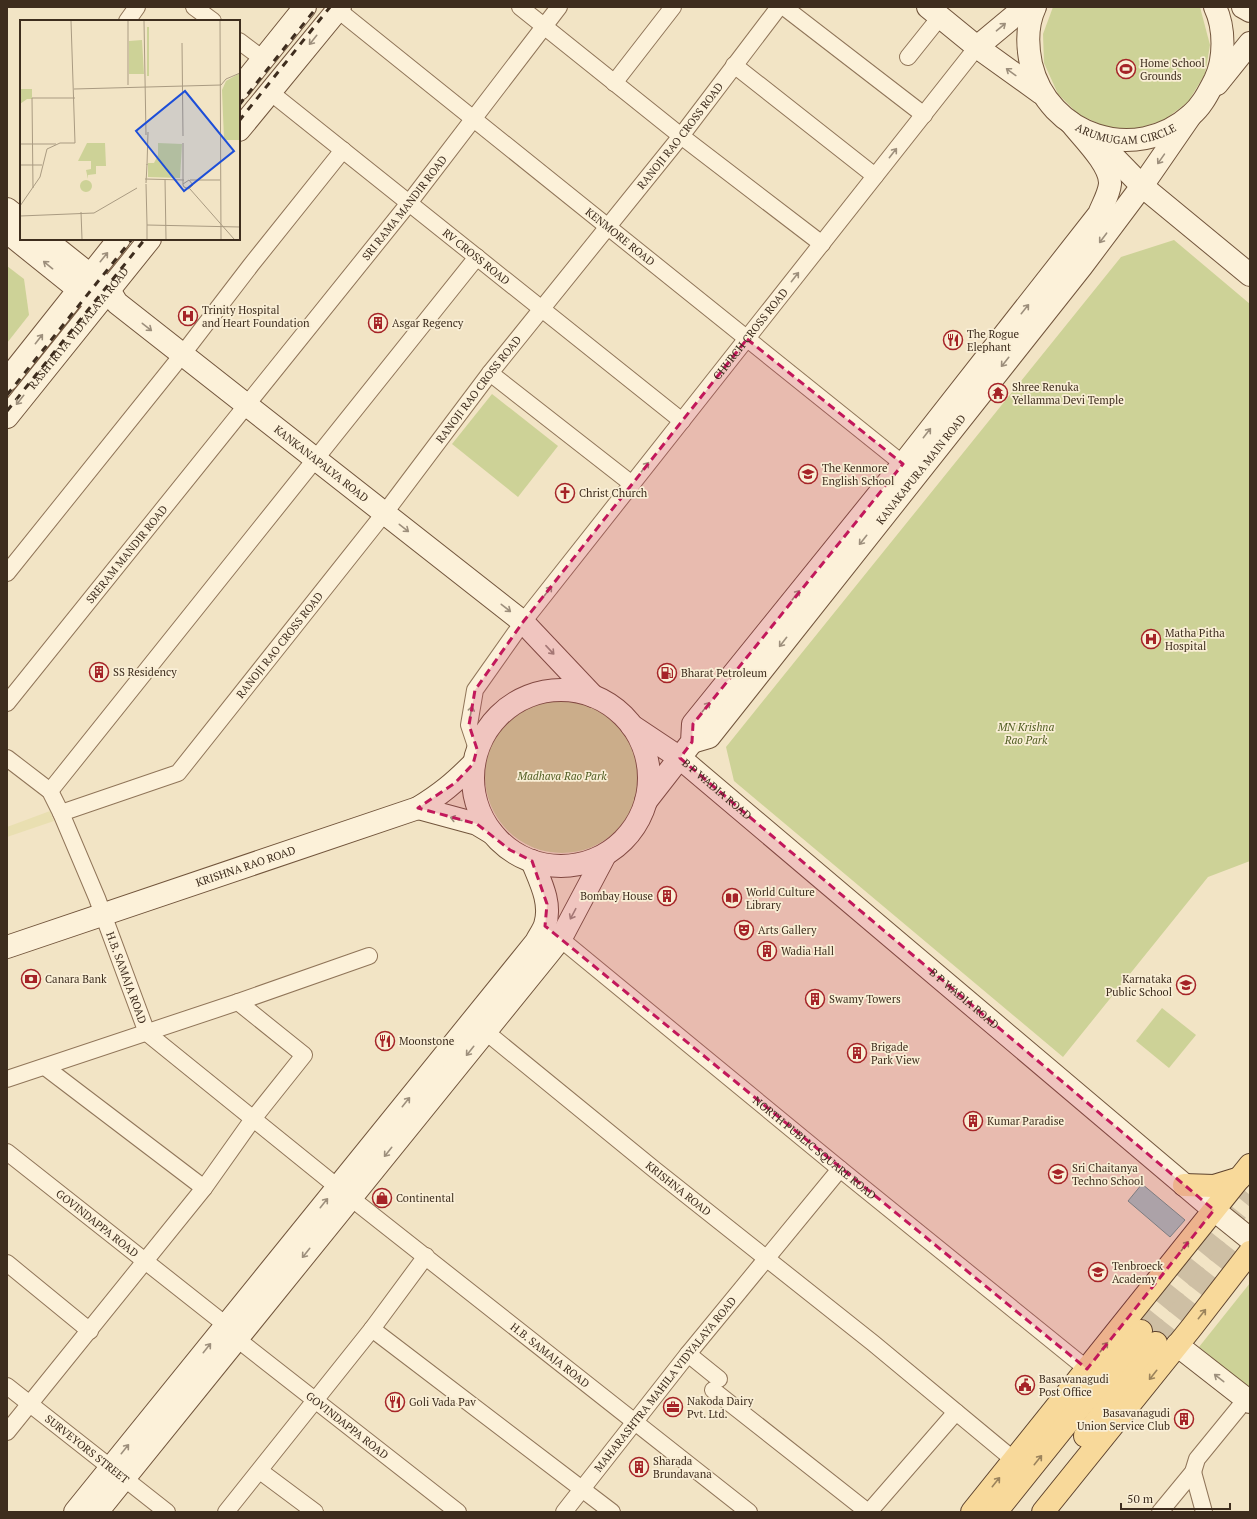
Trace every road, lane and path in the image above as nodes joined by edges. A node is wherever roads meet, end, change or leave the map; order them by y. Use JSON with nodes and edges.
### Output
{"nodes":[{"id":1,"x":137,"y":7,"type":"edge"},
{"id":2,"x":194,"y":7,"type":"edge"},
{"id":3,"x":305,"y":7,"type":"edge"},
{"id":4,"x":520,"y":7,"type":"edge"},
{"id":5,"x":559,"y":7,"type":"edge"},
{"id":6,"x":673,"y":7,"type":"edge"},
{"id":7,"x":779,"y":7,"type":"edge"},
{"id":8,"x":784,"y":7,"type":"edge"},
{"id":9,"x":1025,"y":7,"type":"edge"},
{"id":10,"x":1035,"y":7,"type":"edge"},
{"id":11,"x":1215,"y":7,"type":"edge"},
{"id":12,"x":1243,"y":7,"type":"edge"},
{"id":13,"x":339,"y":8,"type":"edge"},
{"id":14,"x":1250,"y":11,"type":"edge"},
{"id":15,"x":934,"y":12,"type":"edge"},
{"id":16,"x":128,"y":20,"type":"edge"},
{"id":17,"x":212,"y":20,"type":"edge"},
{"id":18,"x":544,"y":26,"type":"junction"},
{"id":19,"x":240,"y":42,"type":"edge"},
{"id":20,"x":1250,"y":43,"type":"edge"},
{"id":21,"x":977,"y":47,"type":"junction"},
{"id":22,"x":908,"y":57,"type":"dead end"},
{"id":23,"x":263,"y":59,"type":"junction"},
{"id":24,"x":734,"y":65,"type":"junction"},
{"id":25,"x":614,"y":83,"type":"junction"},
{"id":26,"x":240,"y":88,"type":"edge"},
{"id":27,"x":270,"y":92,"type":"junction"},
{"id":28,"x":1043,"y":94,"type":"junction"},
{"id":29,"x":1206,"y":98,"type":"junction"},
{"id":30,"x":924,"y":115,"type":"junction"},
{"id":31,"x":1191,"y":115,"type":"junction"},
{"id":32,"x":474,"y":119,"type":"junction"},
{"id":33,"x":1071,"y":123,"type":"junction"},
{"id":34,"x":240,"y":129,"type":"edge"},
{"id":35,"x":1090,"y":134,"type":"junction"},
{"id":36,"x":681,"y":136,"type":"junction"},
{"id":37,"x":343,"y":150,"type":"junction"},
{"id":38,"x":875,"y":176,"type":"junction"},
{"id":39,"x":1142,"y":186,"type":"junction"},
{"id":40,"x":409,"y":203,"type":"junction"},
{"id":41,"x":7,"y":209,"type":"edge"},
{"id":42,"x":20,"y":219,"type":"edge"},
{"id":43,"x":608,"y":227,"type":"junction"},
{"id":44,"x":7,"y":232,"type":"edge"},
{"id":45,"x":46,"y":240,"type":"edge"},
{"id":46,"x":117,"y":240,"type":"edge"},
{"id":47,"x":149,"y":240,"type":"edge"},
{"id":48,"x":822,"y":244,"type":"junction"},
{"id":49,"x":477,"y":257,"type":"junction"},
{"id":50,"x":1249,"y":272,"type":"edge"},
{"id":51,"x":84,"y":282,"type":"junction"},
{"id":52,"x":108,"y":299,"type":"junction"},
{"id":53,"x":542,"y":309,"type":"junction"},
{"id":54,"x":747,"y":338,"type":"junction"},
{"id":55,"x":182,"y":355,"type":"junction"},
{"id":56,"x":490,"y":373,"type":"junction"},
{"id":57,"x":7,"y":380,"type":"edge"},
{"id":58,"x":247,"y":406,"type":"junction"},
{"id":59,"x":7,"y":417,"type":"edge"},
{"id":60,"x":682,"y":421,"type":"junction"},
{"id":61,"x":315,"y":459,"type":"junction"},
{"id":62,"x":903,"y":464,"type":"junction"},
{"id":63,"x":632,"y":484,"type":"junction"},
{"id":64,"x":385,"y":513,"type":"junction"},
{"id":65,"x":7,"y":573,"type":"edge"},
{"id":66,"x":523,"y":622,"type":"junction"},
{"id":67,"x":593,"y":696,"type":"junction"},
{"id":68,"x":7,"y":703,"type":"edge"},
{"id":69,"x":632,"y":726,"type":"junction"},
{"id":70,"x":686,"y":750,"type":"junction"},
{"id":71,"x":475,"y":757,"type":"junction"},
{"id":72,"x":7,"y":758,"type":"edge"},
{"id":73,"x":50,"y":791,"type":"junction"},
{"id":74,"x":646,"y":801,"type":"junction"},
{"id":75,"x":418,"y":808,"type":"junction"},
{"id":76,"x":61,"y":812,"type":"junction"},
{"id":77,"x":492,"y":833,"type":"junction"},
{"id":78,"x":605,"y":855,"type":"junction"},
{"id":79,"x":532,"y":861,"type":"junction"},
{"id":80,"x":102,"y":914,"type":"junction"},
{"id":81,"x":553,"y":932,"type":"junction"},
{"id":82,"x":7,"y":947,"type":"edge"},
{"id":83,"x":369,"y":956,"type":"dead end"},
{"id":84,"x":238,"y":1002,"type":"junction"},
{"id":85,"x":486,"y":1032,"type":"junction"},
{"id":86,"x":147,"y":1033,"type":"junction"},
{"id":87,"x":45,"y":1067,"type":"junction"},
{"id":88,"x":7,"y":1079,"type":"edge"},
{"id":89,"x":253,"y":1119,"type":"junction"},
{"id":90,"x":7,"y":1152,"type":"edge"},
{"id":91,"x":840,"y":1169,"type":"junction"},
{"id":92,"x":1245,"y":1171,"type":"edge"},
{"id":93,"x":1184,"y":1185,"type":"junction"},
{"id":94,"x":204,"y":1188,"type":"junction"},
{"id":95,"x":345,"y":1192,"type":"junction"},
{"id":96,"x":1214,"y":1210,"type":"junction"},
{"id":97,"x":1250,"y":1239,"type":"edge"},
{"id":98,"x":1250,"y":1252,"type":"edge"},
{"id":99,"x":426,"y":1256,"type":"junction"},
{"id":100,"x":767,"y":1258,"type":"junction"},
{"id":101,"x":146,"y":1262,"type":"junction"},
{"id":102,"x":7,"y":1264,"type":"edge"},
{"id":103,"x":372,"y":1329,"type":"junction"},
{"id":104,"x":90,"y":1331,"type":"junction"},
{"id":105,"x":231,"y":1332,"type":"junction"},
{"id":106,"x":1158,"y":1339,"type":"junction"},
{"id":107,"x":688,"y":1354,"type":"junction"},
{"id":108,"x":1087,"y":1369,"type":"junction"},
{"id":109,"x":7,"y":1386,"type":"edge"},
{"id":110,"x":315,"y":1401,"type":"junction"},
{"id":111,"x":1248,"y":1401,"type":"edge"},
{"id":112,"x":31,"y":1405,"type":"junction"},
{"id":113,"x":956,"y":1412,"type":"junction"},
{"id":114,"x":635,"y":1422,"type":"junction"},
{"id":115,"x":7,"y":1432,"type":"edge"},
{"id":116,"x":1014,"y":1460,"type":"junction"},
{"id":117,"x":260,"y":1471,"type":"junction"},
{"id":118,"x":1193,"y":1472,"type":"junction"},
{"id":119,"x":117,"y":1473,"type":"junction"},
{"id":120,"x":583,"y":1488,"type":"junction"},
{"id":121,"x":74,"y":1512,"type":"edge"},
{"id":122,"x":97,"y":1512,"type":"edge"},
{"id":123,"x":167,"y":1512,"type":"edge"},
{"id":124,"x":226,"y":1512,"type":"edge"},
{"id":125,"x":314,"y":1512,"type":"edge"},
{"id":126,"x":458,"y":1512,"type":"edge"},
{"id":127,"x":564,"y":1512,"type":"edge"},
{"id":128,"x":612,"y":1512,"type":"edge"},
{"id":129,"x":748,"y":1512,"type":"edge"},
{"id":130,"x":868,"y":1512,"type":"edge"},
{"id":131,"x":972,"y":1512,"type":"edge"},
{"id":132,"x":996,"y":1512,"type":"edge"},
{"id":133,"x":1027,"y":1512,"type":"edge"},
{"id":134,"x":1043,"y":1512,"type":"edge"},
{"id":135,"x":1160,"y":1512,"type":"edge"},
{"id":136,"x":1204,"y":1512,"type":"edge"}],
"edges":[{"from":1,"to":16,"type":"street"},
{"from":2,"to":17,"type":"street"},
{"from":3,"to":23,"type":"main road"},
{"from":4,"to":18,"type":"street"},
{"from":5,"to":18,"type":"street","name":"SRI RAMA MANDIR ROAD"},
{"from":6,"to":25,"type":"street"},
{"from":7,"to":24,"type":"street","name":"RANOJI RAO CROSS ROAD"},
{"from":8,"to":30,"type":"street"},
{"from":21,"to":9,"type":"main road","one_way":true},
{"from":10,"to":28,"type":"main road","name":"ARUMUGAM CIRCLE"},
{"from":11,"to":29,"type":"main road","name":"ARUMUGAM CIRCLE"},
{"from":12,"to":14,"type":"main road"},
{"from":13,"to":27,"type":"main road","one_way":true},
{"from":13,"to":32,"type":"street","name":"KENMORE ROAD"},
{"from":15,"to":21,"type":"main road"},
{"from":15,"to":22,"type":"street"},
{"from":18,"to":25,"type":"street"},
{"from":18,"to":32,"type":"street","name":"SRI RAMA MANDIR ROAD"},
{"from":19,"to":23,"type":"street"},
{"from":20,"to":29,"type":"main road"},
{"from":28,"to":21,"type":"main road","one_way":true},
{"from":21,"to":30,"type":"street","name":"CHURCH CROSS ROAD"},
{"from":23,"to":26,"type":"main road"},
{"from":24,"to":36,"type":"street","name":"RANOJI RAO CROSS ROAD"},
{"from":24,"to":38,"type":"street"},
{"from":25,"to":36,"type":"street"},
{"from":27,"to":34,"type":"main road"},
{"from":27,"to":37,"type":"street","name":"RV CROSS ROAD"},
{"from":28,"to":33,"type":"main road","name":"ARUMUGAM CIRCLE"},
{"from":29,"to":31,"type":"main road","name":"ARUMUGAM CIRCLE"},
{"from":38,"to":30,"type":"street","name":"CHURCH CROSS ROAD","one_way":true},
{"from":31,"to":35,"type":"main road","name":"ARUMUGAM CIRCLE"},
{"from":31,"to":39,"type":"main road","name":"KANAKAPURA MAIN ROAD","one_way":true},
{"from":32,"to":40,"type":"street","name":"SRI RAMA MANDIR ROAD"},
{"from":32,"to":43,"type":"street","name":"KENMORE ROAD"},
{"from":33,"to":35,"type":"main road","name":"ARUMUGAM CIRCLE"},
{"from":62,"to":33,"type":"main road","one_way":true},
{"from":35,"to":39,"type":"main road"},
{"from":36,"to":43,"type":"street","name":"RANOJI RAO CROSS ROAD"},
{"from":36,"to":48,"type":"street"},
{"from":37,"to":40,"type":"street","name":"RV CROSS ROAD"},
{"from":37,"to":55,"type":"street"},
{"from":38,"to":48,"type":"street","name":"CHURCH CROSS ROAD"},
{"from":39,"to":50,"type":"main road"},
{"from":39,"to":70,"type":"main road","name":"KANAKAPURA MAIN ROAD","one_way":true},
{"from":40,"to":49,"type":"street","name":"RV CROSS ROAD"},
{"from":40,"to":58,"type":"street","name":"SRI RAMA MANDIR ROAD"},
{"from":41,"to":42,"type":"main road"},
{"from":43,"to":53,"type":"street","name":"RANOJI RAO CROSS ROAD"},
{"from":43,"to":54,"type":"street","name":"KENMORE ROAD"},
{"from":51,"to":44,"type":"main road","name":"KANKANAPALYA ROAD","one_way":true},
{"from":45,"to":51,"type":"main road","name":"KANKANAPALYA ROAD"},
{"from":51,"to":46,"type":"main road","one_way":true},
{"from":47,"to":52,"type":"main road","name":"RASHTRIYA VIDYALAYA ROAD"},
{"from":54,"to":48,"type":"street","name":"CHURCH CROSS ROAD","one_way":true},
{"from":49,"to":53,"type":"street","name":"RV CROSS ROAD"},
{"from":49,"to":61,"type":"street"},
{"from":51,"to":52,"type":"main road","name":"KANKANAPALYA ROAD"},
{"from":57,"to":51,"type":"main road","one_way":true},
{"from":52,"to":55,"type":"main road","name":"KANKANAPALYA ROAD","one_way":true},
{"from":52,"to":59,"type":"main road","name":"RASHTRIYA VIDYALAYA ROAD","one_way":true},
{"from":53,"to":56,"type":"street","name":"RANOJI RAO CROSS ROAD"},
{"from":53,"to":60,"type":"street","name":"RV CROSS ROAD"},
{"from":54,"to":60,"type":"street","name":"CHURCH CROSS ROAD"},
{"from":54,"to":62,"type":"street","name":"KENMORE ROAD"},
{"from":55,"to":58,"type":"main road","name":"KANKANAPALYA ROAD"},
{"from":55,"to":65,"type":"street"},
{"from":56,"to":63,"type":"street"},
{"from":56,"to":64,"type":"street","name":"RANOJI RAO CROSS ROAD"},
{"from":58,"to":61,"type":"main road","name":"KANKANAPALYA ROAD"},
{"from":58,"to":68,"type":"street","name":"SRERAM MANDIR ROAD"},
{"from":63,"to":60,"type":"street","name":"CHURCH CROSS ROAD","one_way":true},
{"from":61,"to":64,"type":"main road","name":"KANKANAPALYA ROAD"},
{"from":61,"to":73,"type":"street"},
{"from":70,"to":62,"type":"main road","one_way":true},
{"from":66,"to":63,"type":"street","name":"CHURCH CROSS ROAD","one_way":true},
{"from":64,"to":66,"type":"main road","name":"KANKANAPALYA ROAD","one_way":true},
{"from":64,"to":76,"type":"street","name":"RANOJI RAO CROSS ROAD"},
{"from":66,"to":67,"type":"main road","name":"KANKANAPALYA ROAD","one_way":true},
{"from":71,"to":66,"type":"street","name":"CHURCH CROSS ROAD","one_way":true},
{"from":67,"to":69,"type":"main road"},
{"from":67,"to":71,"type":"main road","name":"KRISHNA RAO ROAD"},
{"from":69,"to":70,"type":"main road"},
{"from":69,"to":74,"type":"main road"},
{"from":70,"to":74,"type":"main road"},
{"from":70,"to":93,"type":"main road","name":"B P WADIA ROAD"},
{"from":71,"to":75,"type":"main road","name":"KRISHNA RAO ROAD"},
{"from":71,"to":77,"type":"main road"},
{"from":72,"to":73,"type":"street","name":"H.B. SAMAJA ROAD"},
{"from":73,"to":76,"type":"street","name":"H.B. SAMAJA ROAD"},
{"from":74,"to":78,"type":"main road"},
{"from":77,"to":75,"type":"main road","one_way":true},
{"from":75,"to":80,"type":"main road","name":"KRISHNA RAO ROAD"},
{"from":76,"to":80,"type":"street","name":"H.B. SAMAJA ROAD"},
{"from":77,"to":79,"type":"main road"},
{"from":78,"to":79,"type":"main road"},
{"from":78,"to":81,"type":"main road","one_way":true},
{"from":79,"to":81,"type":"main road"},
{"from":80,"to":82,"type":"main road","name":"KRISHNA RAO ROAD"},
{"from":80,"to":86,"type":"street","name":"H.B. SAMAJA ROAD"},
{"from":81,"to":85,"type":"main road"},
{"from":81,"to":91,"type":"street","name":"NORTH PUBLIC SQUARE ROAD"},
{"from":95,"to":81,"type":"main road","one_way":true},
{"from":83,"to":84,"type":"street"},
{"from":84,"to":86,"type":"street"},
{"from":84,"to":89,"type":"street"},
{"from":85,"to":95,"type":"main road","one_way":true},
{"from":85,"to":100,"type":"street","name":"KRISHNA ROAD"},
{"from":86,"to":87,"type":"street"},
{"from":86,"to":89,"type":"street","name":"H.B. SAMAJA ROAD"},
{"from":87,"to":88,"type":"street"},
{"from":87,"to":94,"type":"street"},
{"from":89,"to":94,"type":"street"},
{"from":89,"to":95,"type":"street","name":"H.B. SAMAJA ROAD"},
{"from":90,"to":101,"type":"street","name":"GOVINDAPPA ROAD"},
{"from":91,"to":100,"type":"street","name":"MAHARASHTRA MAHILA VIDYALAYA ROAD"},
{"from":91,"to":108,"type":"street","name":"NORTH PUBLIC SQUARE ROAD"},
{"from":92,"to":93,"type":"main road"},
{"from":92,"to":96,"type":"main road"},
{"from":93,"to":96,"type":"main road","name":"B P WADIA ROAD"},
{"from":94,"to":101,"type":"street"},
{"from":95,"to":99,"type":"street","name":"H.B. SAMAJA ROAD"},
{"from":95,"to":105,"type":"main road"},
{"from":96,"to":97,"type":"main road","name":"B P WADIA ROAD"},
{"from":108,"to":96,"type":"main road","one_way":true},
{"from":106,"to":98,"type":"main road","one_way":true},
{"from":99,"to":103,"type":"street"},
{"from":99,"to":114,"type":"street","name":"H.B. SAMAJA ROAD"},
{"from":100,"to":107,"type":"street","name":"MAHARASHTRA MAHILA VIDYALAYA ROAD"},
{"from":100,"to":113,"type":"street","name":"KRISHNA ROAD"},
{"from":101,"to":104,"type":"street"},
{"from":101,"to":105,"type":"street","name":"GOVINDAPPA ROAD"},
{"from":102,"to":104,"type":"street"},
{"from":103,"to":110,"type":"street"},
{"from":103,"to":120,"type":"street"},
{"from":104,"to":112,"type":"street"},
{"from":105,"to":110,"type":"street","name":"GOVINDAPPA ROAD"},
{"from":105,"to":119,"type":"main road"},
{"from":111,"to":106,"type":"main road","one_way":true},
{"from":132,"to":106,"type":"main road","one_way":true},
{"from":106,"to":133,"type":"main road"},
{"from":106,"to":134,"type":"main road","one_way":true},
{"from":107,"to":114,"type":"street","name":"MAHARASHTRA MAHILA VIDYALAYA ROAD"},
{"from":107,"to":130,"type":"street"},
{"from":108,"to":116,"type":"main road"},
{"from":109,"to":112,"type":"street","name":"SURVEYORS STREET"},
{"from":110,"to":117,"type":"street"},
{"from":110,"to":126,"type":"street","name":"GOVINDAPPA ROAD"},
{"from":111,"to":118,"type":"street"},
{"from":112,"to":115,"type":"street"},
{"from":112,"to":119,"type":"street","name":"SURVEYORS STREET"},
{"from":113,"to":116,"type":"street","name":"KRISHNA ROAD"},
{"from":113,"to":130,"type":"street"},
{"from":114,"to":120,"type":"street","name":"MAHARASHTRA MAHILA VIDYALAYA ROAD"},
{"from":114,"to":129,"type":"street","name":"H.B. SAMAJA ROAD"},
{"from":131,"to":116,"type":"main road","one_way":true},
{"from":117,"to":124,"type":"street"},
{"from":117,"to":125,"type":"street"},
{"from":118,"to":135,"type":"street"},
{"from":118,"to":136,"type":"street"},
{"from":119,"to":121,"type":"main road"},
{"from":119,"to":122,"type":"main road"},
{"from":119,"to":123,"type":"street","name":"SURVEYORS STREET"},
{"from":120,"to":127,"type":"street","name":"MAHARASHTRA MAHILA VIDYALAYA ROAD"},
{"from":120,"to":128,"type":"street"}]}
